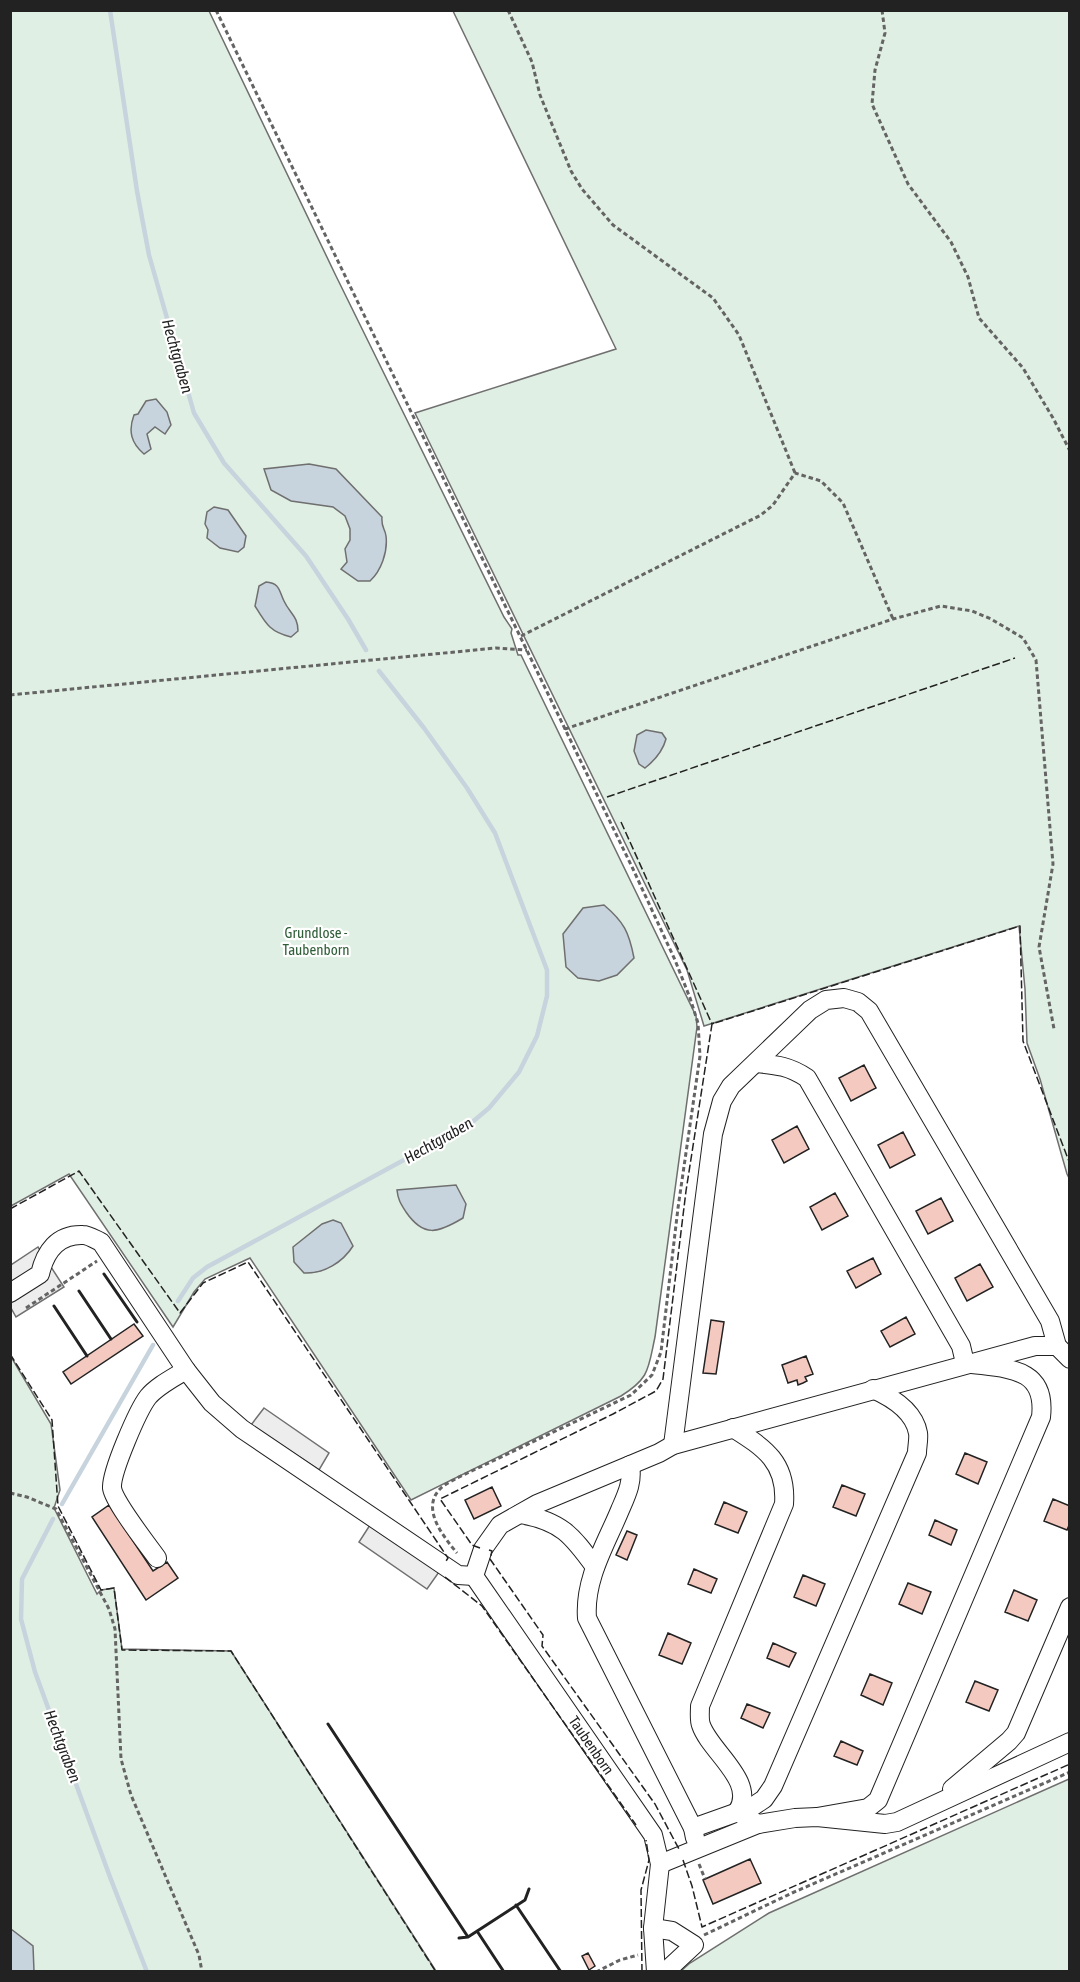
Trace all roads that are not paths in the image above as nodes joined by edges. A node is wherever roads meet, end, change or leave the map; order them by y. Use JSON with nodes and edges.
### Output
{"nodes":[{"id":1,"x":756,"y":1063,"type":"junction"},
{"id":2,"x":10,"y":1293,"type":"edge"},
{"id":3,"x":1063,"y":1353,"type":"edge"},
{"id":4,"x":965,"y":1363,"type":"junction"},
{"id":5,"x":186,"y":1370,"type":"junction"},
{"id":6,"x":873,"y":1389,"type":"junction"},
{"id":7,"x":732,"y":1428,"type":"junction"},
{"id":8,"x":673,"y":1444,"type":"junction"},
{"id":9,"x":630,"y":1465,"type":"junction"},
{"id":10,"x":520,"y":1514,"type":"junction"},
{"id":11,"x":157,"y":1558,"type":"dead end"},
{"id":12,"x":595,"y":1567,"type":"junction"},
{"id":13,"x":474,"y":1576,"type":"junction"},
{"id":14,"x":1070,"y":1607,"type":"edge"},
{"id":15,"x":1070,"y":1742,"type":"edge"},
{"id":16,"x":932,"y":1806,"type":"junction"},
{"id":17,"x":737,"y":1812,"type":"junction"},
{"id":18,"x":817,"y":1817,"type":"junction"},
{"id":19,"x":758,"y":1824,"type":"junction"},
{"id":20,"x":693,"y":1828,"type":"junction"},
{"id":21,"x":696,"y":1849,"type":"junction"},
{"id":22,"x":660,"y":1864,"type":"junction"},
{"id":23,"x":653,"y":1928,"type":"junction"},
{"id":24,"x":656,"y":1971,"type":"edge"},
{"id":25,"x":665,"y":1971,"type":"edge"}],
"edges":[{"from":1,"to":3,"type":"lane"},
{"from":1,"to":4,"type":"lane"},
{"from":1,"to":8,"type":"lane"},
{"from":2,"to":5,"type":"lane"},
{"from":3,"to":4,"type":"lane"},
{"from":4,"to":6,"type":"lane"},
{"from":4,"to":18,"type":"lane"},
{"from":5,"to":11,"type":"lane"},
{"from":5,"to":13,"type":"lane"},
{"from":6,"to":7,"type":"lane"},
{"from":6,"to":17,"type":"lane"},
{"from":7,"to":8,"type":"lane"},
{"from":7,"to":17,"type":"lane"},
{"from":8,"to":9,"type":"lane"},
{"from":9,"to":10,"type":"lane"},
{"from":9,"to":12,"type":"lane"},
{"from":10,"to":12,"type":"lane"},
{"from":10,"to":13,"type":"lane"},
{"from":12,"to":20,"type":"lane"},
{"from":13,"to":22,"type":"lane","name":"Taubenborn"},
{"from":14,"to":16,"type":"lane"},
{"from":15,"to":16,"type":"lane"},
{"from":16,"to":18,"type":"lane"},
{"from":17,"to":19,"type":"lane"},
{"from":17,"to":20,"type":"lane"},
{"from":18,"to":19,"type":"lane"},
{"from":19,"to":21,"type":"lane"},
{"from":20,"to":21,"type":"lane"},
{"from":21,"to":22,"type":"lane"},
{"from":22,"to":23,"type":"lane","name":"Taubenborn"},
{"from":23,"to":24,"type":"lane","name":"Taubenborn"},
{"from":23,"to":25,"type":"lane"}]}
